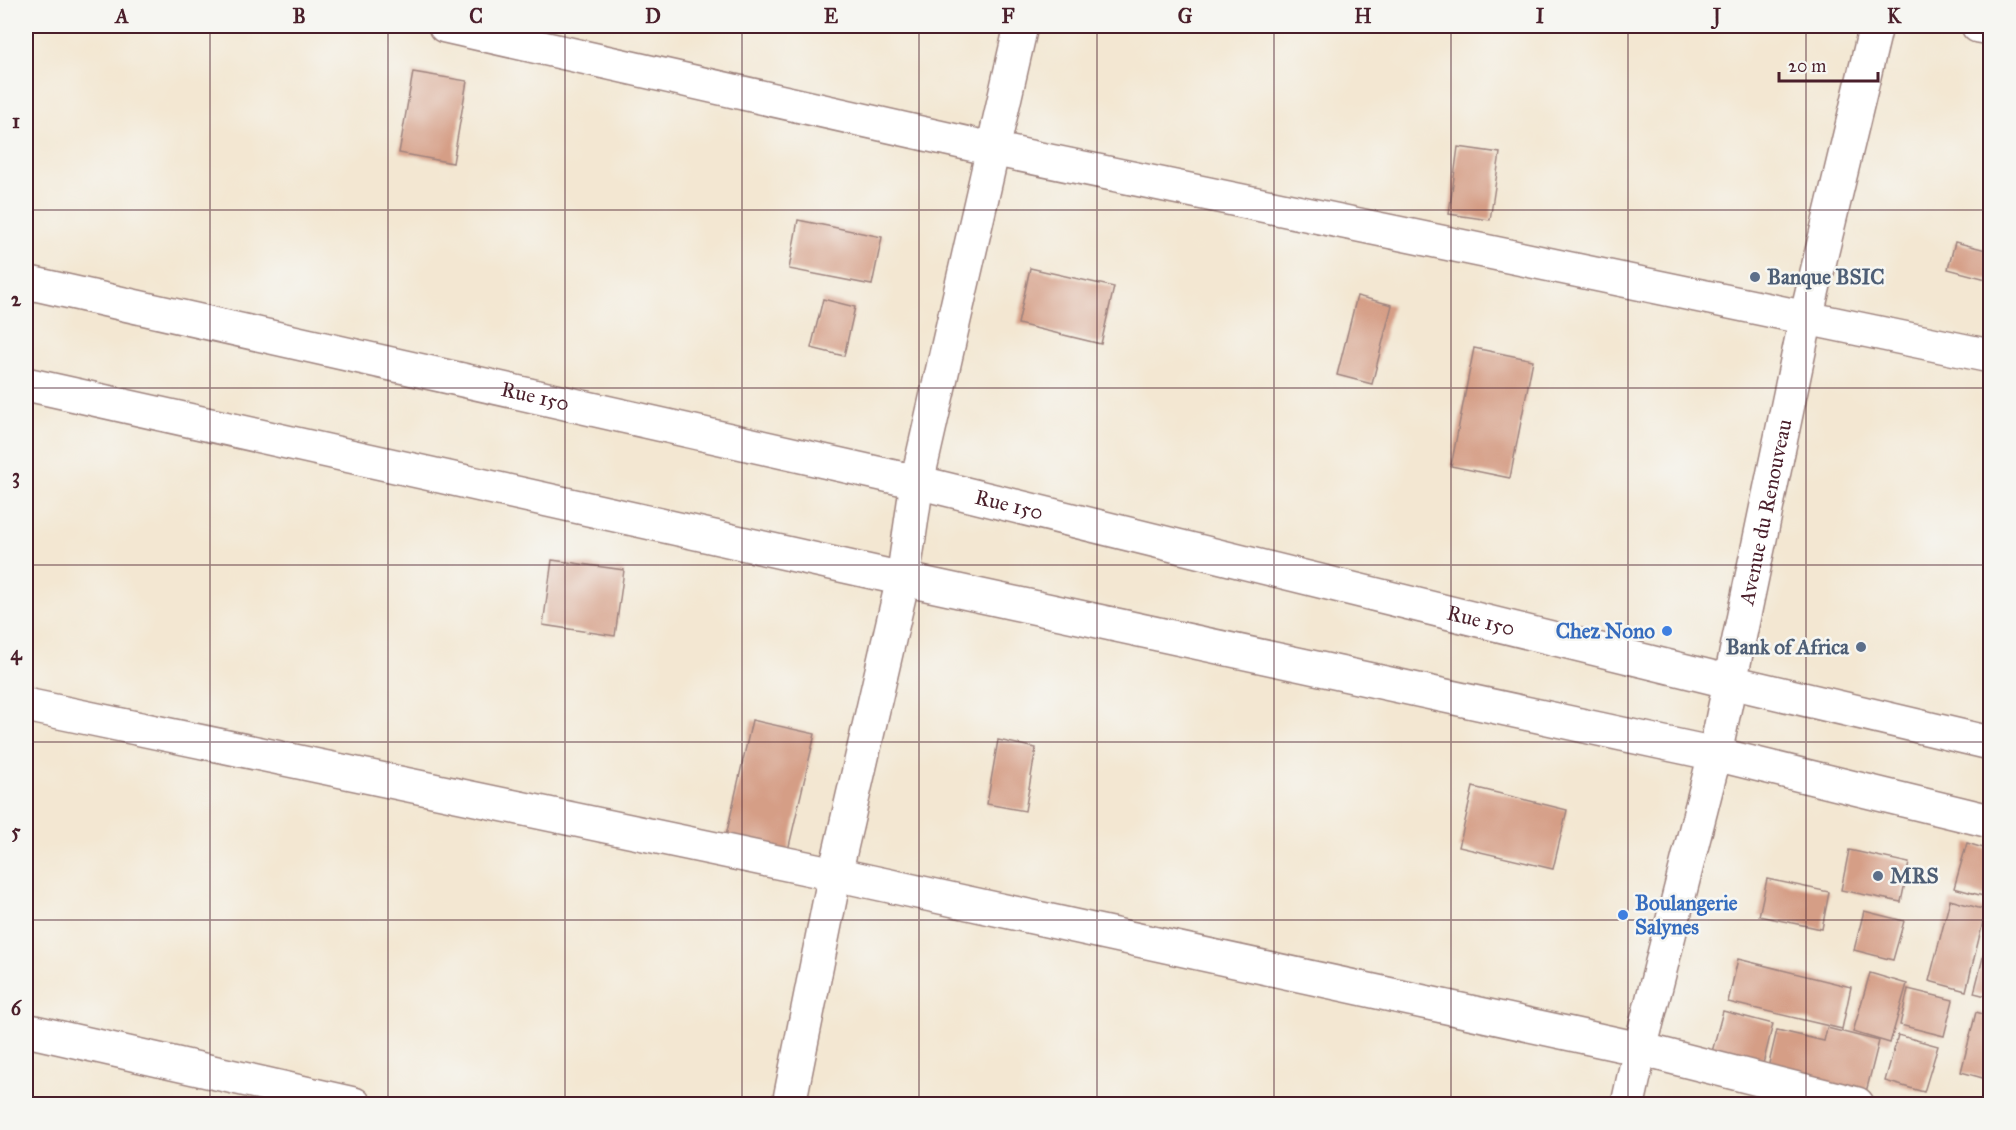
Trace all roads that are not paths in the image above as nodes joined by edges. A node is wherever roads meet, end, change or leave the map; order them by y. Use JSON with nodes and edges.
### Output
{"nodes":[{"id":1,"x":445,"y":26,"type":"edge"},
{"id":2,"x":1021,"y":26,"type":"edge"},
{"id":3,"x":1876,"y":26,"type":"edge"},
{"id":4,"x":1978,"y":26,"type":"edge"},
{"id":5,"x":1990,"y":28,"type":"edge"},
{"id":6,"x":992,"y":149,"type":"junction"},
{"id":7,"x":26,"y":282,"type":"edge"},
{"id":8,"x":1806,"y":318,"type":"junction"},
{"id":9,"x":1990,"y":356,"type":"edge"},
{"id":10,"x":26,"y":384,"type":"edge"},
{"id":11,"x":917,"y":482,"type":"junction"},
{"id":12,"x":903,"y":579,"type":"junction"},
{"id":13,"x":1731,"y":682,"type":"junction"},
{"id":14,"x":26,"y":705,"type":"edge"},
{"id":15,"x":1990,"y":742,"type":"edge"},
{"id":16,"x":1715,"y":754,"type":"junction"},
{"id":17,"x":1990,"y":821,"type":"edge"},
{"id":18,"x":835,"y":874,"type":"junction"},
{"id":19,"x":26,"y":1030,"type":"edge"},
{"id":20,"x":1640,"y":1049,"type":"junction"},
{"id":21,"x":308,"y":1100,"type":"edge"},
{"id":22,"x":354,"y":1104,"type":"edge"},
{"id":23,"x":789,"y":1104,"type":"edge"},
{"id":24,"x":1628,"y":1104,"type":"edge"},
{"id":25,"x":1857,"y":1104,"type":"edge"}],
"edges":[{"from":1,"to":6,"type":"main road"},
{"from":2,"to":6,"type":"main road"},
{"from":3,"to":8,"type":"main road","name":"Avenue du Renouveau"},
{"from":4,"to":5,"type":"main road"},
{"from":6,"to":8,"type":"main road"},
{"from":6,"to":11,"type":"main road"},
{"from":7,"to":11,"type":"main road","name":"Rue 150"},
{"from":8,"to":9,"type":"main road"},
{"from":8,"to":13,"type":"main road","name":"Avenue du Renouveau"},
{"from":10,"to":12,"type":"main road"},
{"from":11,"to":12,"type":"main road"},
{"from":11,"to":13,"type":"main road","name":"Rue 150"},
{"from":12,"to":16,"type":"main road"},
{"from":12,"to":18,"type":"main road"},
{"from":13,"to":15,"type":"main road","name":"Rue 150"},
{"from":13,"to":16,"type":"main road","name":"Avenue du Renouveau"},
{"from":14,"to":18,"type":"main road"},
{"from":16,"to":17,"type":"main road"},
{"from":16,"to":20,"type":"main road","name":"Avenue du Renouveau"},
{"from":18,"to":20,"type":"main road"},
{"from":18,"to":23,"type":"main road"},
{"from":19,"to":21,"type":"main road"},
{"from":20,"to":24,"type":"main road","name":"Avenue du Renouveau"},
{"from":20,"to":25,"type":"main road"},
{"from":21,"to":22,"type":"main road"}]}
